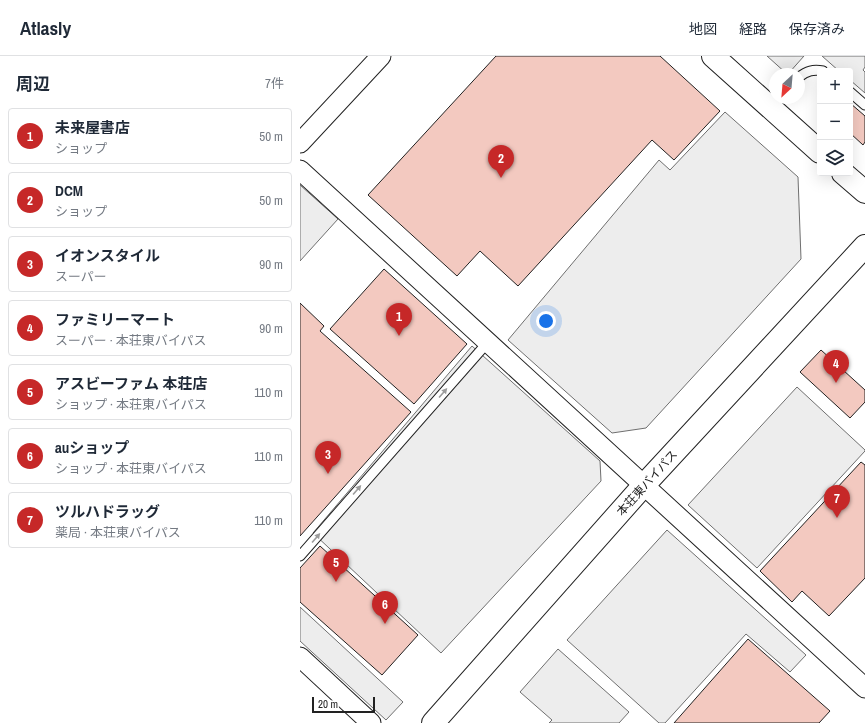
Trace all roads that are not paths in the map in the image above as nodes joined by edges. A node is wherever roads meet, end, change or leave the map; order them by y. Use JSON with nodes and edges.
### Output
{"nodes":[{"id":1,"x":381,"y":56,"type":"edge"},
{"id":2,"x":721,"y":60,"type":"edge"},
{"id":3,"x":817,"y":70,"type":"edge"},
{"id":4,"x":805,"y":73,"type":"edge"},
{"id":5,"x":853,"y":95,"type":"edge"},
{"id":6,"x":865,"y":105,"type":"edge"},
{"id":7,"x":300,"y":143,"type":"edge"},
{"id":8,"x":817,"y":149,"type":"edge"},
{"id":9,"x":300,"y":170,"type":"edge"},
{"id":10,"x":847,"y":176,"type":"edge"},
{"id":11,"x":865,"y":192,"type":"edge"},
{"id":12,"x":865,"y":246,"type":"edge"},
{"id":13,"x":488,"y":342,"type":"junction"},
{"id":14,"x":644,"y":485,"type":"junction"},
{"id":15,"x":300,"y":556,"type":"edge"},
{"id":16,"x":300,"y":657,"type":"edge"},
{"id":17,"x":865,"y":688,"type":"edge"},
{"id":18,"x":371,"y":723,"type":"edge"},
{"id":19,"x":433,"y":723,"type":"edge"}],
"edges":[{"from":1,"to":7,"type":"street"},
{"from":2,"to":8,"type":"main road"},
{"from":3,"to":4,"type":"lane"},
{"from":5,"to":6,"type":"lane"},
{"from":9,"to":13,"type":"street"},
{"from":10,"to":11,"type":"main road"},
{"from":12,"to":14,"type":"main road","name":"本荘東バイパス"},
{"from":13,"to":14,"type":"street"},
{"from":15,"to":13,"type":"lane","one_way":true},
{"from":14,"to":17,"type":"street"},
{"from":14,"to":19,"type":"main road","name":"本荘東バイパス"},
{"from":16,"to":18,"type":"street"}]}
